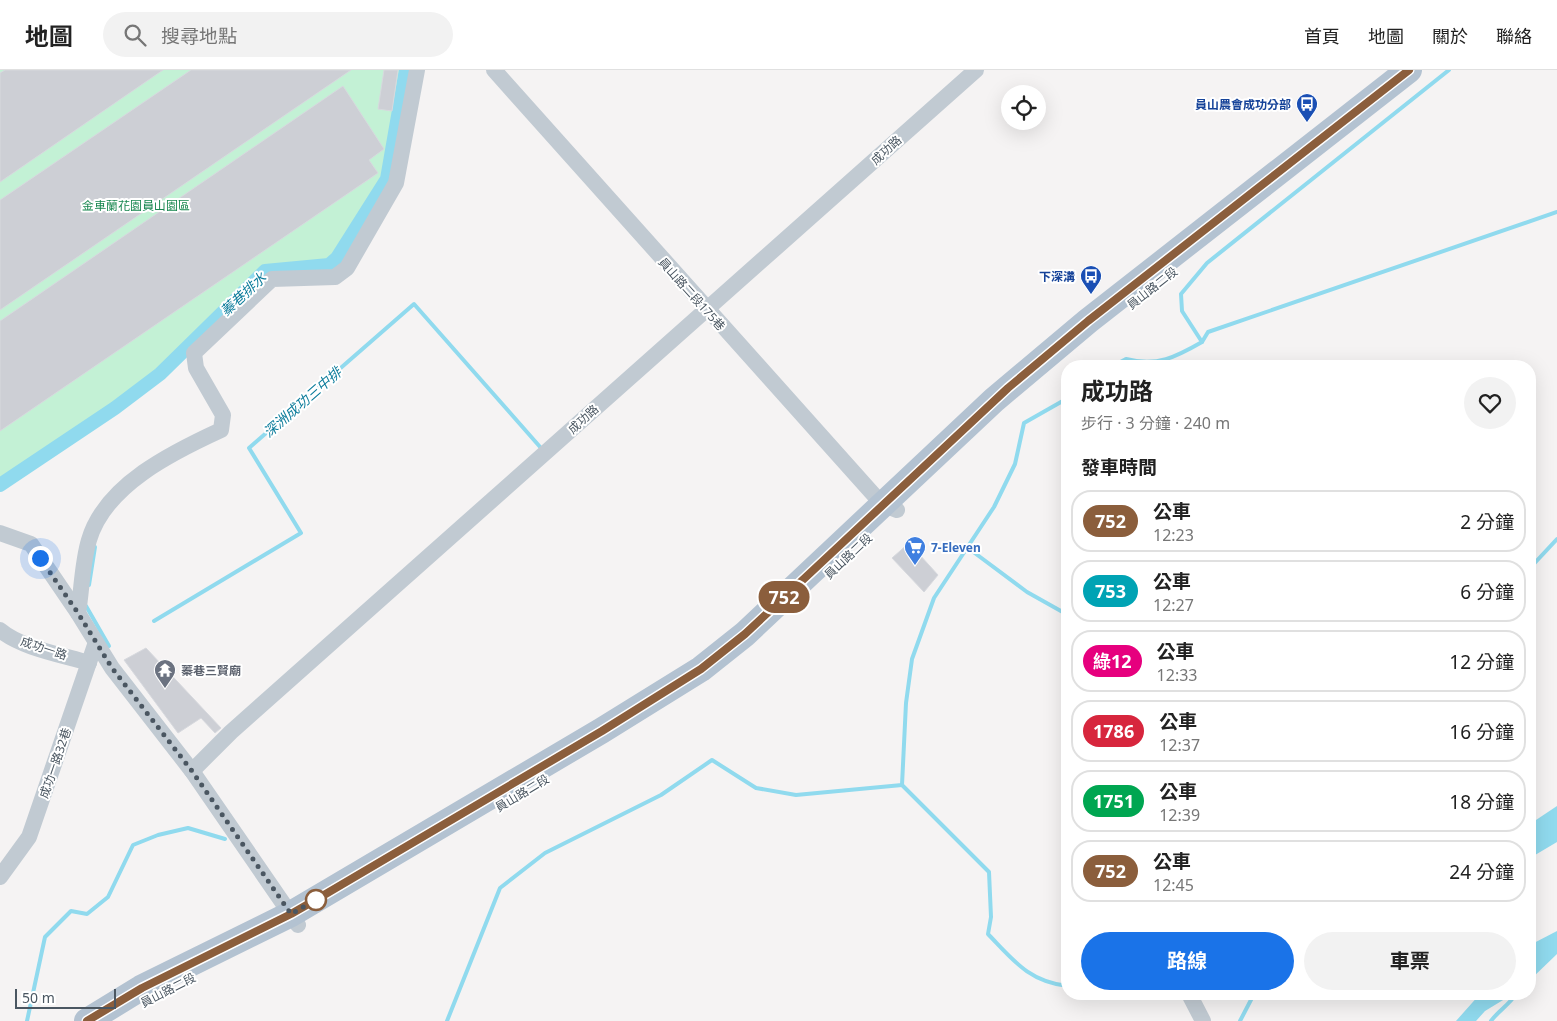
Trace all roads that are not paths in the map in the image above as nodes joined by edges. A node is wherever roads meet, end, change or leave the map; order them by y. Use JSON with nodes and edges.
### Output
{"nodes":[{"id":1,"x":417,"y":70,"type":"edge"},
{"id":2,"x":494,"y":70,"type":"edge"},
{"id":3,"x":976,"y":70,"type":"edge"},
{"id":4,"x":1409,"y":70,"type":"edge"},
{"id":5,"x":1427,"y":70,"type":"edge"},
{"id":6,"x":706,"y":309,"type":"junction"},
{"id":7,"x":1063,"y":360,"type":"edge"},
{"id":8,"x":1061,"y":361,"type":"edge"},
{"id":9,"x":889,"y":507,"type":"junction"},
{"id":10,"x":0,"y":533,"type":"edge"},
{"id":11,"x":78,"y":613,"type":"junction"},
{"id":12,"x":1,"y":632,"type":"edge"},
{"id":13,"x":96,"y":642,"type":"junction"},
{"id":14,"x":90,"y":663,"type":"junction"},
{"id":15,"x":192,"y":771,"type":"junction"},
{"id":16,"x":0,"y":877,"type":"edge"},
{"id":17,"x":295,"y":920,"type":"junction"},
{"id":18,"x":1192,"y":1000,"type":"edge"},
{"id":19,"x":87,"y":1021,"type":"edge"},
{"id":20,"x":111,"y":1021,"type":"edge"},
{"id":21,"x":1203,"y":1021,"type":"edge"}],
"edges":[{"from":1,"to":11,"type":"street"},
{"from":2,"to":6,"type":"street","name":"員山路二段175巷"},
{"from":3,"to":6,"type":"street","name":"成功路"},
{"from":4,"to":9,"type":"main road","name":"員山路二段"},
{"from":5,"to":7,"type":"main road","name":"員山路二段"},
{"from":6,"to":9,"type":"street","name":"員山路二段175巷"},
{"from":6,"to":15,"type":"street","name":"成功路"},
{"from":8,"to":9,"type":"main road","name":"員山路二段"},
{"from":9,"to":17,"type":"main road","name":"員山路二段"},
{"from":10,"to":11,"type":"street"},
{"from":11,"to":13,"type":"street"},
{"from":12,"to":14,"type":"street","name":"成功一路"},
{"from":13,"to":14,"type":"street","name":"成功一路32巷"},
{"from":13,"to":15,"type":"street"},
{"from":14,"to":16,"type":"street","name":"成功一路32巷"},
{"from":15,"to":17,"type":"street"},
{"from":17,"to":19,"type":"main road","name":"員山路二段"},
{"from":17,"to":20,"type":"main road","name":"員山路二段"},
{"from":18,"to":21,"type":"street"}]}
